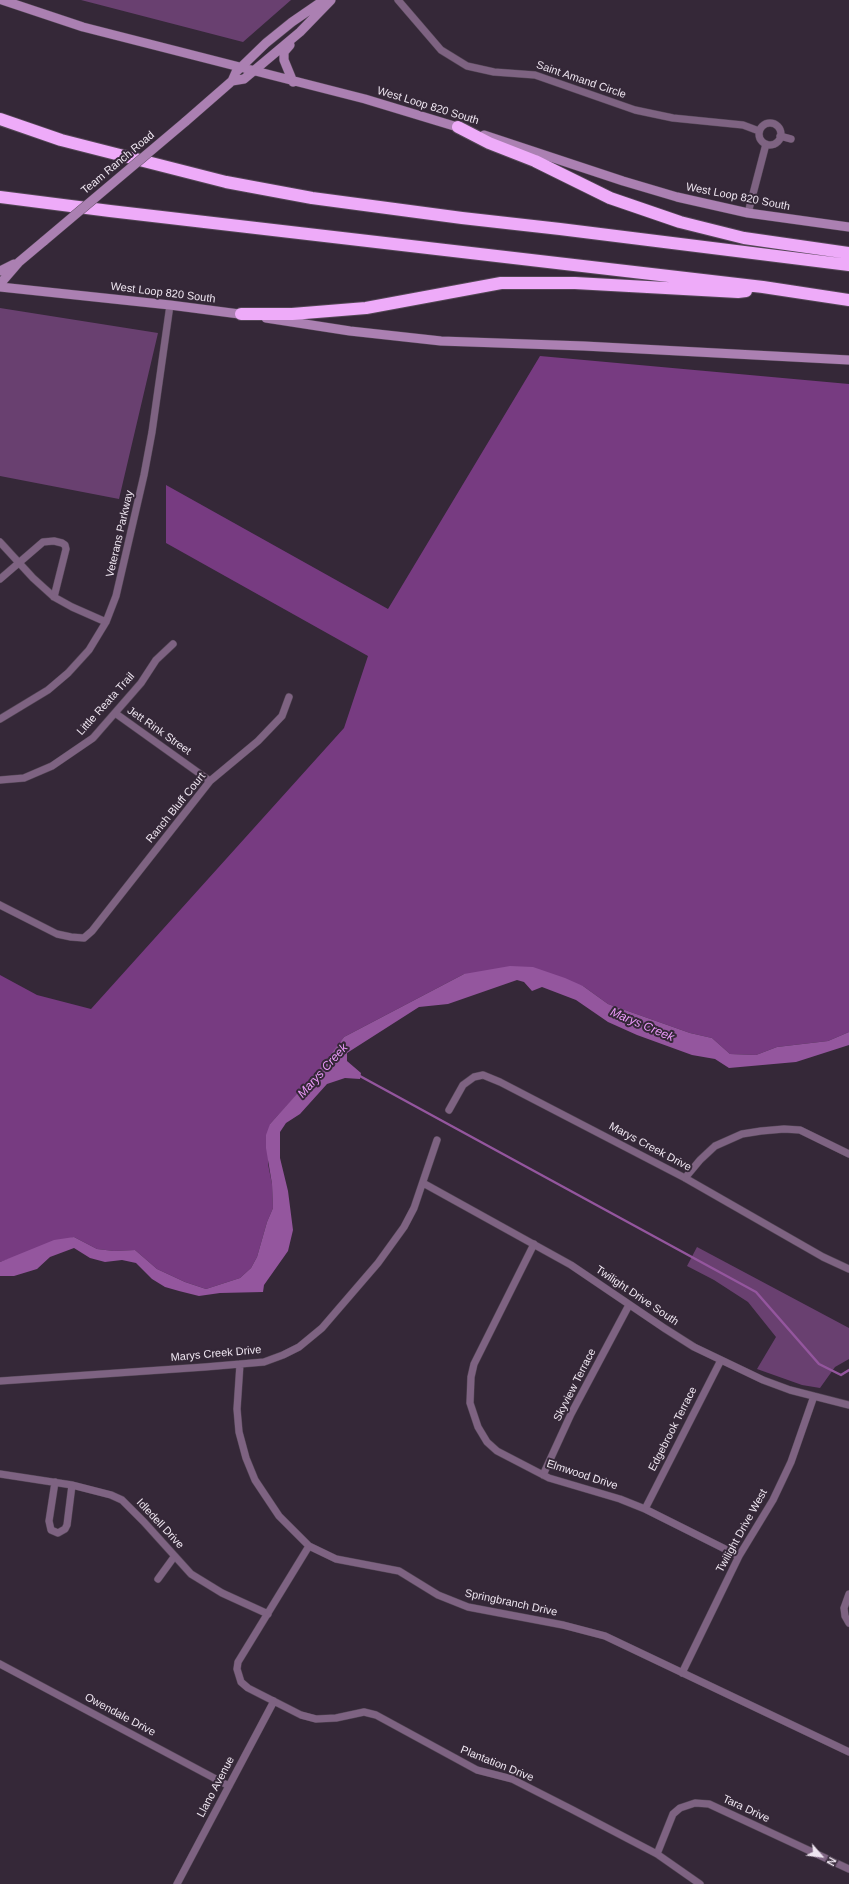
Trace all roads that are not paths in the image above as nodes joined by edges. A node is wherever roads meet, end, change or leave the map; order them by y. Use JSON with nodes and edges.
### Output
{"nodes":[{"id":1,"x":2,"y":0,"type":"edge"},
{"id":2,"x":324,"y":0,"type":"edge"},
{"id":3,"x":331,"y":0,"type":"edge"},
{"id":4,"x":398,"y":0,"type":"edge"},
{"id":5,"x":300,"y":32,"type":"junction"},
{"id":6,"x":241,"y":68,"type":"junction"},
{"id":7,"x":253,"y":71,"type":"junction"},
{"id":8,"x":232,"y":81,"type":"junction"},
{"id":9,"x":293,"y":82,"type":"junction"},
{"id":10,"x":0,"y":119,"type":"edge"},
{"id":11,"x":458,"y":126,"type":"junction"},
{"id":12,"x":759,"y":131,"type":"junction"},
{"id":13,"x":780,"y":136,"type":"junction"},
{"id":14,"x":791,"y":139,"type":"dead end"},
{"id":15,"x":766,"y":144,"type":"junction"},
{"id":16,"x":0,"y":197,"type":"edge"},
{"id":17,"x":748,"y":213,"type":"junction"},
{"id":18,"x":849,"y":227,"type":"edge"},
{"id":19,"x":849,"y":253,"type":"edge"},
{"id":20,"x":19,"y":262,"type":"junction"},
{"id":21,"x":849,"y":266,"type":"edge"},
{"id":22,"x":0,"y":271,"type":"edge"},
{"id":23,"x":0,"y":284,"type":"edge"},
{"id":24,"x":0,"y":287,"type":"edge"},
{"id":25,"x":763,"y":287,"type":"junction"},
{"id":26,"x":849,"y":300,"type":"edge"},
{"id":27,"x":170,"y":305,"type":"junction"},
{"id":28,"x":240,"y":314,"type":"junction"},
{"id":29,"x":849,"y":360,"type":"edge"},
{"id":30,"x":0,"y":542,"type":"edge"},
{"id":31,"x":19,"y":561,"type":"junction"},
{"id":32,"x":0,"y":579,"type":"edge"},
{"id":33,"x":54,"y":597,"type":"junction"},
{"id":34,"x":106,"y":622,"type":"junction"},
{"id":35,"x":173,"y":644,"type":"dead end"},
{"id":36,"x":289,"y":697,"type":"dead end"},
{"id":37,"x":115,"y":713,"type":"junction"},
{"id":38,"x":0,"y":719,"type":"edge"},
{"id":39,"x":0,"y":780,"type":"edge"},
{"id":40,"x":210,"y":781,"type":"junction"},
{"id":41,"x":0,"y":905,"type":"edge"},
{"id":42,"x":449,"y":1110,"type":"dead end"},
{"id":43,"x":437,"y":1140,"type":"dead end"},
{"id":44,"x":849,"y":1154,"type":"edge"},
{"id":45,"x":685,"y":1178,"type":"junction"},
{"id":46,"x":423,"y":1183,"type":"junction"},
{"id":47,"x":534,"y":1244,"type":"junction"},
{"id":48,"x":849,"y":1269,"type":"edge"},
{"id":49,"x":629,"y":1305,"type":"junction"},
{"id":50,"x":721,"y":1360,"type":"junction"},
{"id":51,"x":240,"y":1364,"type":"junction"},
{"id":52,"x":0,"y":1381,"type":"edge"},
{"id":53,"x":814,"y":1396,"type":"junction"},
{"id":54,"x":849,"y":1405,"type":"edge"},
{"id":55,"x":0,"y":1474,"type":"edge"},
{"id":56,"x":543,"y":1475,"type":"junction"},
{"id":57,"x":55,"y":1482,"type":"junction"},
{"id":58,"x":72,"y":1485,"type":"junction"},
{"id":59,"x":645,"y":1509,"type":"junction"},
{"id":60,"x":309,"y":1546,"type":"junction"},
{"id":61,"x":739,"y":1556,"type":"junction"},
{"id":62,"x":174,"y":1557,"type":"junction"},
{"id":63,"x":158,"y":1579,"type":"dead end"},
{"id":64,"x":849,"y":1594,"type":"edge"},
{"id":65,"x":268,"y":1614,"type":"junction"},
{"id":66,"x":849,"y":1623,"type":"edge"},
{"id":67,"x":0,"y":1664,"type":"edge"},
{"id":68,"x":682,"y":1673,"type":"junction"},
{"id":69,"x":274,"y":1701,"type":"junction"},
{"id":70,"x":849,"y":1752,"type":"edge"},
{"id":71,"x":229,"y":1786,"type":"junction"},
{"id":72,"x":657,"y":1854,"type":"junction"},
{"id":73,"x":849,"y":1869,"type":"edge"},
{"id":74,"x":177,"y":1884,"type":"edge"},
{"id":75,"x":700,"y":1884,"type":"edge"}],
"edges":[{"from":1,"to":6,"type":"main road","name":"West Loop 820 South"},
{"from":2,"to":6,"type":"main road","name":"Team Ranch Road"},
{"from":3,"to":5,"type":"main road","name":"Team Ranch Road"},
{"from":4,"to":12,"type":"street","name":"Saint Amand Circle"},
{"from":5,"to":7,"type":"main road","name":"Team Ranch Road"},
{"from":5,"to":9,"type":"main road"},
{"from":6,"to":7,"type":"main road","name":"West Loop 820 South"},
{"from":6,"to":8,"type":"main road","name":"Team Ranch Road"},
{"from":7,"to":8,"type":"main road","name":"Team Ranch Road"},
{"from":7,"to":9,"type":"main road","name":"West Loop 820 South"},
{"from":8,"to":20,"type":"main road","name":"Team Ranch Road","bridge":true},
{"from":9,"to":11,"type":"main road","name":"West Loop 820 South"},
{"from":10,"to":21,"type":"highway"},
{"from":11,"to":17,"type":"main road","name":"West Loop 820 South"},
{"from":11,"to":19,"type":"highway"},
{"from":12,"to":13,"type":"street"},
{"from":12,"to":15,"type":"street"},
{"from":13,"to":14,"type":"street"},
{"from":13,"to":15,"type":"street"},
{"from":15,"to":17,"type":"street"},
{"from":16,"to":25,"type":"highway"},
{"from":17,"to":18,"type":"main road","name":"West Loop 820 South"},
{"from":20,"to":22,"type":"main road","name":"Team Ranch Road"},
{"from":20,"to":23,"type":"main road","name":"Team Ranch Road"},
{"from":24,"to":27,"type":"main road","name":"West Loop 820 South"},
{"from":25,"to":26,"type":"highway"},
{"from":25,"to":28,"type":"highway"},
{"from":27,"to":28,"type":"main road","name":"West Loop 820 South"},
{"from":27,"to":34,"type":"street","name":"Veterans Parkway"},
{"from":28,"to":29,"type":"main road","name":"West Loop 820 South"},
{"from":30,"to":31,"type":"street"},
{"from":31,"to":32,"type":"street"},
{"from":31,"to":33,"type":"street"},
{"from":31,"to":33,"type":"street"},
{"from":33,"to":34,"type":"street"},
{"from":34,"to":38,"type":"street","name":"Veterans Parkway"},
{"from":35,"to":37,"type":"street","name":"Little Reata Trail"},
{"from":36,"to":40,"type":"street","name":"Ranch Bluff Court"},
{"from":37,"to":39,"type":"street","name":"Little Reata Trail"},
{"from":37,"to":40,"type":"street","name":"Jett Rink Street"},
{"from":40,"to":41,"type":"street","name":"Ranch Bluff Court"},
{"from":42,"to":45,"type":"street","name":"Marys Creek Drive"},
{"from":43,"to":46,"type":"street","name":"Marys Creek Drive"},
{"from":44,"to":45,"type":"street"},
{"from":45,"to":48,"type":"street","name":"Marys Creek Drive"},
{"from":46,"to":47,"type":"street","name":"Twilight Drive South"},
{"from":46,"to":51,"type":"street","name":"Marys Creek Drive"},
{"from":47,"to":49,"type":"street","name":"Twilight Drive South"},
{"from":47,"to":56,"type":"street","name":"Elmwood Drive"},
{"from":49,"to":50,"type":"street","name":"Twilight Drive South"},
{"from":49,"to":56,"type":"street","name":"Skyview Terrace"},
{"from":50,"to":53,"type":"street","name":"Twilight Drive South"},
{"from":50,"to":59,"type":"street","name":"Edgebrook Terrace"},
{"from":51,"to":52,"type":"street","name":"Marys Creek Drive"},
{"from":51,"to":60,"type":"street","name":"Springbranch Drive"},
{"from":53,"to":54,"type":"street","name":"Twilight Drive South"},
{"from":53,"to":61,"type":"street","name":"Twilight Drive West"},
{"from":55,"to":57,"type":"street","name":"Idledell Drive"},
{"from":56,"to":59,"type":"street","name":"Elmwood Drive"},
{"from":57,"to":58,"type":"street","name":"Idledell Drive"},
{"from":57,"to":58,"type":"street"},
{"from":58,"to":62,"type":"street","name":"Idledell Drive"},
{"from":59,"to":61,"type":"street","name":"Elmwood Drive"},
{"from":60,"to":65,"type":"street"},
{"from":60,"to":68,"type":"street","name":"Springbranch Drive"},
{"from":61,"to":68,"type":"street","name":"Twilight Drive West"},
{"from":62,"to":63,"type":"street"},
{"from":62,"to":65,"type":"street","name":"Idledell Drive"},
{"from":64,"to":66,"type":"street"},
{"from":65,"to":69,"type":"street","name":"Plantation Drive"},
{"from":67,"to":71,"type":"street","name":"Owendale Drive"},
{"from":68,"to":70,"type":"street","name":"Springbranch Drive"},
{"from":69,"to":71,"type":"street","name":"Llano Avenue"},
{"from":69,"to":72,"type":"street","name":"Plantation Drive"},
{"from":71,"to":74,"type":"street","name":"Llano Avenue"},
{"from":72,"to":73,"type":"street","name":"Tara Drive"},
{"from":72,"to":75,"type":"street","name":"Plantation Drive"}]}
